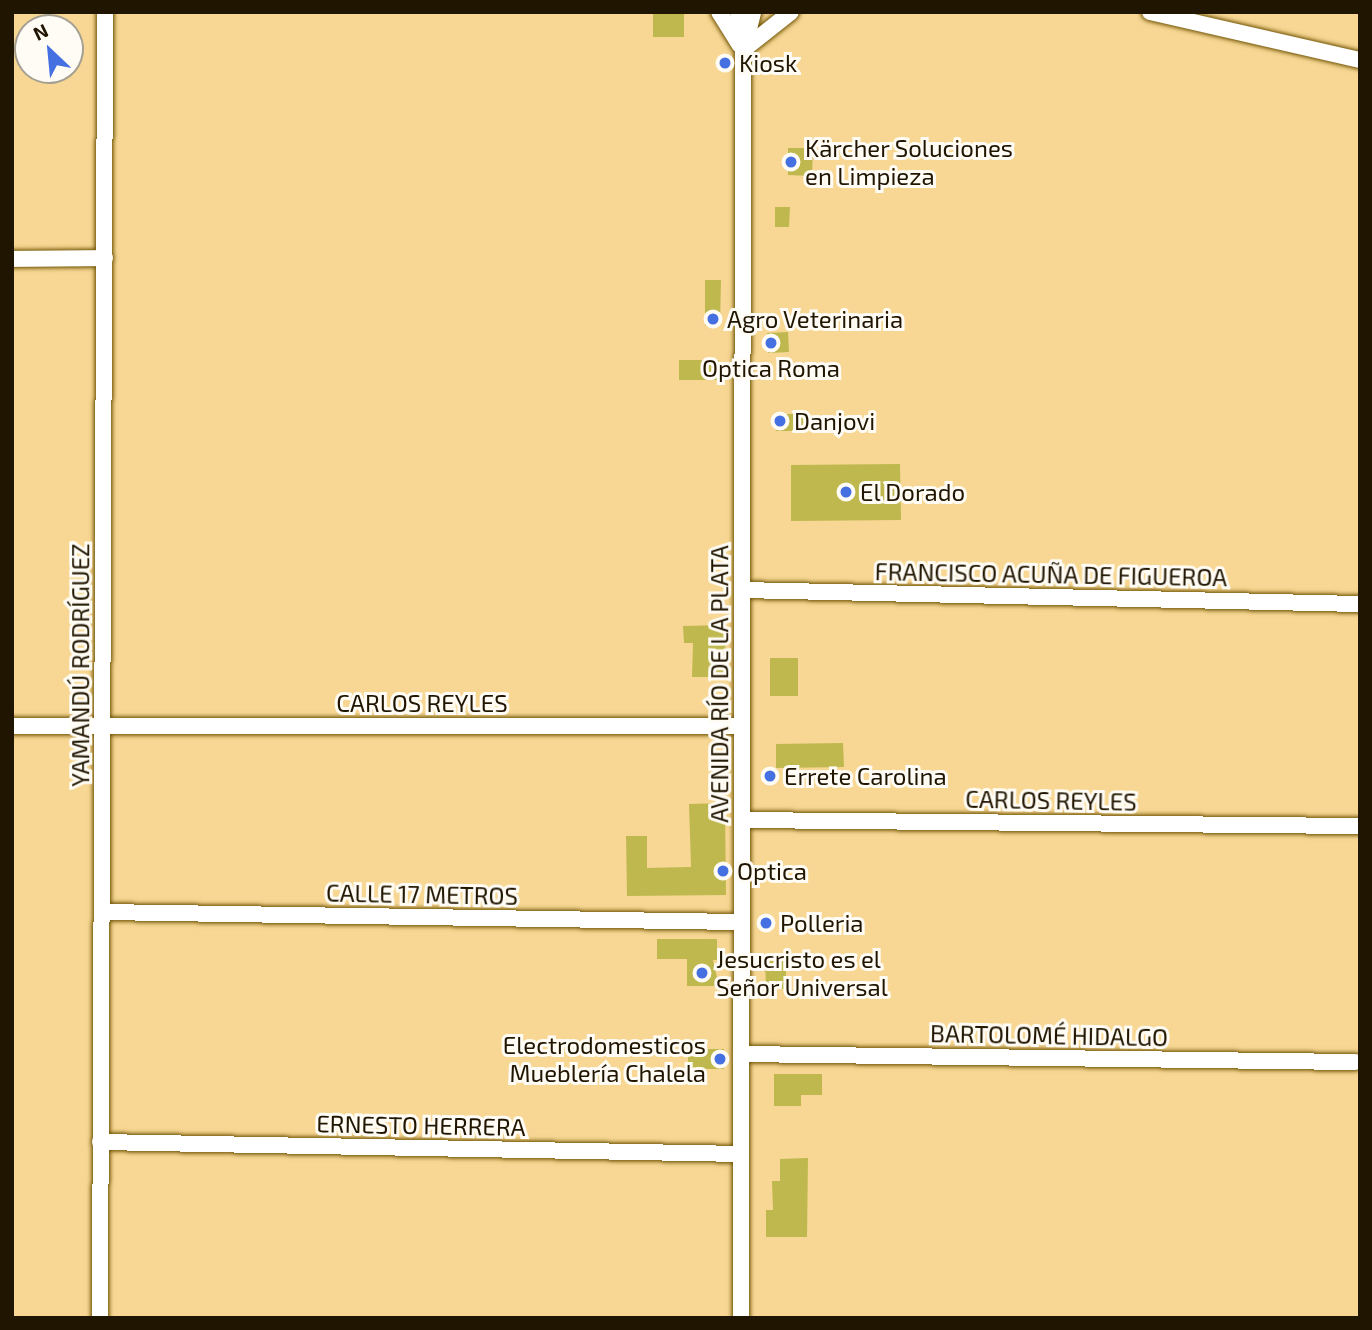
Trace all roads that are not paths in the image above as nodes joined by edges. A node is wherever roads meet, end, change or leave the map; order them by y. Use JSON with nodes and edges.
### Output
{"nodes":[{"id":1,"x":105,"y":12,"type":"edge"},
{"id":2,"x":719,"y":12,"type":"edge"},
{"id":3,"x":738,"y":12,"type":"edge"},
{"id":4,"x":753,"y":12,"type":"edge"},
{"id":5,"x":791,"y":12,"type":"edge"},
{"id":6,"x":1150,"y":12,"type":"edge"},
{"id":7,"x":743,"y":50,"type":"junction"},
{"id":8,"x":1360,"y":60,"type":"edge"},
{"id":9,"x":105,"y":258,"type":"junction"},
{"id":10,"x":12,"y":259,"type":"edge"},
{"id":11,"x":742,"y":590,"type":"junction"},
{"id":12,"x":1360,"y":604,"type":"edge"},
{"id":13,"x":12,"y":726,"type":"edge"},
{"id":14,"x":103,"y":726,"type":"junction"},
{"id":15,"x":742,"y":726,"type":"junction"},
{"id":16,"x":742,"y":820,"type":"junction"},
{"id":17,"x":1360,"y":826,"type":"edge"},
{"id":18,"x":102,"y":912,"type":"junction"},
{"id":19,"x":742,"y":922,"type":"junction"},
{"id":20,"x":741,"y":1054,"type":"junction"},
{"id":21,"x":1355,"y":1062,"type":"dead end"},
{"id":22,"x":100,"y":1142,"type":"junction"},
{"id":23,"x":741,"y":1153,"type":"junction"},
{"id":24,"x":100,"y":1318,"type":"edge"},
{"id":25,"x":741,"y":1318,"type":"edge"}],
"edges":[{"from":1,"to":9,"type":"street","name":"YAMANDÚ RODRÍGUEZ"},
{"from":2,"to":7,"type":"street"},
{"from":3,"to":7,"type":"street","name":"AVENIDA RÍO DE LA PLATA"},
{"from":4,"to":7,"type":"street","name":"AVENIDA RÍO DE LA PLATA"},
{"from":5,"to":7,"type":"street"},
{"from":6,"to":8,"type":"street"},
{"from":7,"to":11,"type":"street","name":"AVENIDA RÍO DE LA PLATA"},
{"from":9,"to":10,"type":"street"},
{"from":9,"to":14,"type":"street","name":"YAMANDÚ RODRÍGUEZ"},
{"from":11,"to":12,"type":"street","name":"FRANCISCO ACUÑA DE FIGUEROA"},
{"from":11,"to":15,"type":"street","name":"AVENIDA RÍO DE LA PLATA"},
{"from":13,"to":14,"type":"street","name":"CARLOS REYLES"},
{"from":14,"to":15,"type":"street","name":"CARLOS REYLES"},
{"from":14,"to":18,"type":"street","name":"YAMANDÚ RODRÍGUEZ"},
{"from":15,"to":16,"type":"street","name":"AVENIDA RÍO DE LA PLATA"},
{"from":16,"to":17,"type":"street","name":"CARLOS REYLES"},
{"from":16,"to":19,"type":"street","name":"AVENIDA RÍO DE LA PLATA"},
{"from":18,"to":19,"type":"street","name":"CALLE 17 METROS"},
{"from":18,"to":22,"type":"street","name":"YAMANDÚ RODRÍGUEZ"},
{"from":19,"to":20,"type":"street","name":"AVENIDA RÍO DE LA PLATA"},
{"from":20,"to":21,"type":"street","name":"BARTOLOMÉ HIDALGO"},
{"from":20,"to":23,"type":"street","name":"AVENIDA RÍO DE LA PLATA"},
{"from":22,"to":23,"type":"street","name":"ERNESTO HERRERA"},
{"from":22,"to":24,"type":"street","name":"YAMANDÚ RODRÍGUEZ"},
{"from":23,"to":25,"type":"street","name":"AVENIDA RÍO DE LA PLATA"}]}
